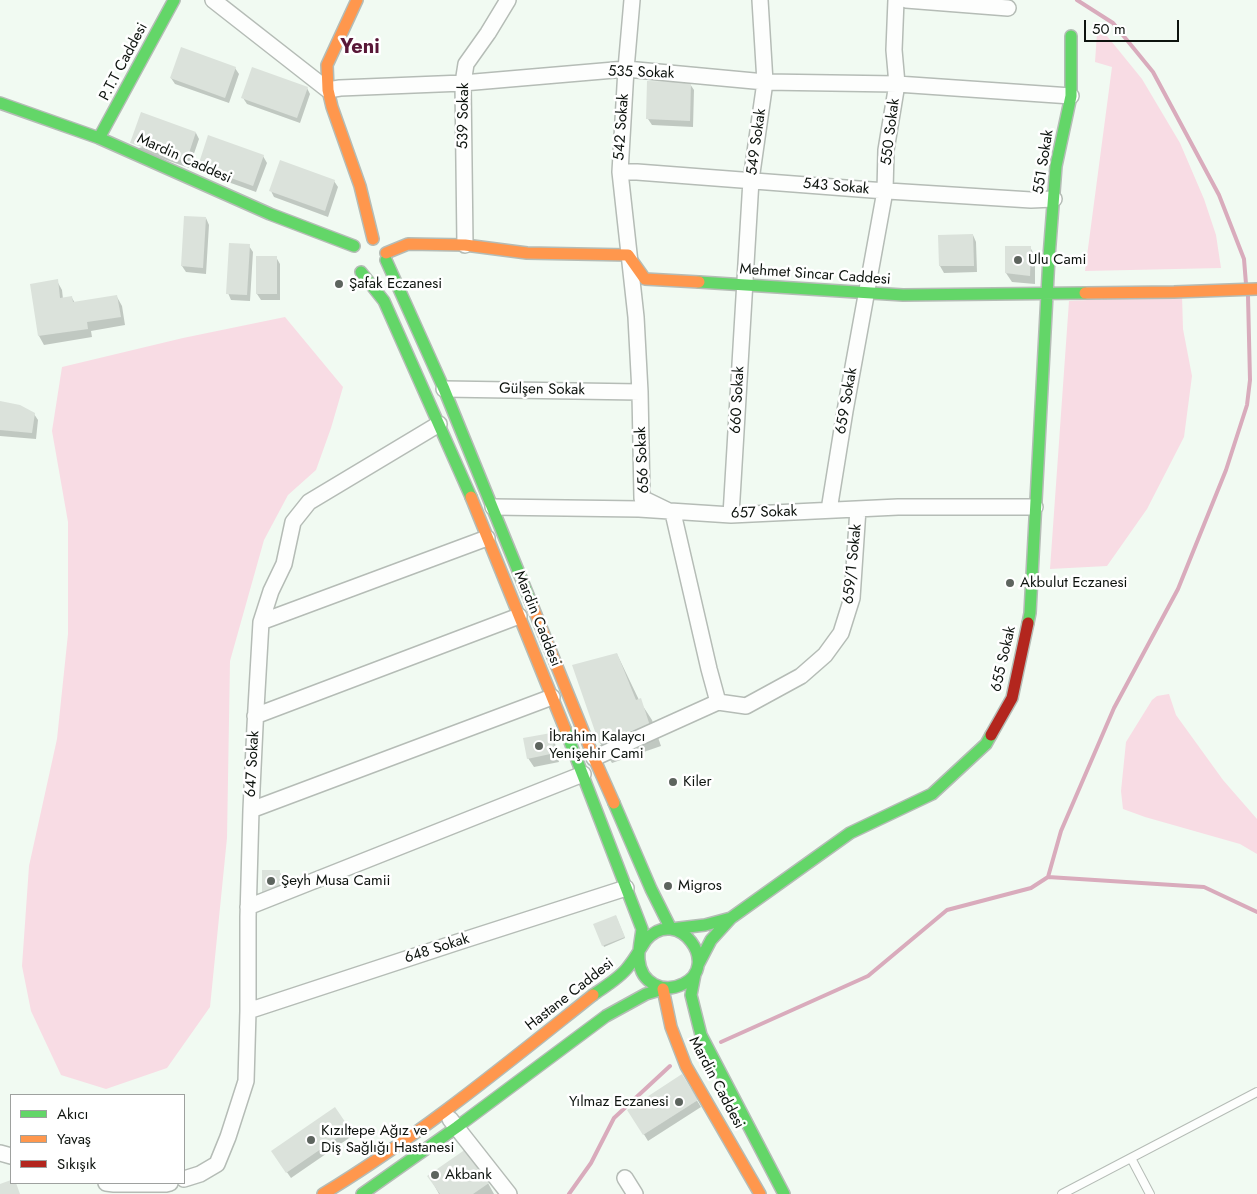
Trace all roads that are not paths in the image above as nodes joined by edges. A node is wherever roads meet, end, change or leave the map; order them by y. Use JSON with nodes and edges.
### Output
{"nodes":[{"id":1,"x":174,"y":0,"type":"edge"},
{"id":2,"x":213,"y":0,"type":"edge"},
{"id":3,"x":357,"y":0,"type":"edge"},
{"id":4,"x":508,"y":0,"type":"edge"},
{"id":5,"x":632,"y":0,"type":"edge"},
{"id":6,"x":760,"y":0,"type":"edge"},
{"id":7,"x":896,"y":0,"type":"edge"},
{"id":8,"x":906,"y":0,"type":"edge"},
{"id":9,"x":1008,"y":8,"type":"dead end"},
{"id":10,"x":1071,"y":36,"type":"dead end"},
{"id":11,"x":626,"y":69,"type":"junction"},
{"id":12,"x":766,"y":82,"type":"junction"},
{"id":13,"x":463,"y":83,"type":"junction"},
{"id":14,"x":897,"y":84,"type":"junction"},
{"id":15,"x":328,"y":90,"type":"junction"},
{"id":16,"x":1071,"y":96,"type":"junction"},
{"id":17,"x":0,"y":103,"type":"edge"},
{"id":18,"x":99,"y":138,"type":"junction"},
{"id":19,"x":620,"y":172,"type":"junction"},
{"id":20,"x":751,"y":180,"type":"junction"},
{"id":21,"x":886,"y":191,"type":"junction"},
{"id":22,"x":1054,"y":199,"type":"junction"},
{"id":23,"x":373,"y":239,"type":"junction"},
{"id":24,"x":464,"y":245,"type":"junction"},
{"id":25,"x":628,"y":255,"type":"junction"},
{"id":26,"x":386,"y":256,"type":"junction"},
{"id":27,"x":355,"y":260,"type":"junction"},
{"id":28,"x":745,"y":285,"type":"junction"},
{"id":29,"x":1257,"y":289,"type":"edge"},
{"id":30,"x":867,"y":293,"type":"junction"},
{"id":31,"x":1046,"y":293,"type":"junction"},
{"id":32,"x":444,"y":389,"type":"junction"},
{"id":33,"x":640,"y":392,"type":"junction"},
{"id":34,"x":439,"y":424,"type":"junction"},
{"id":35,"x":492,"y":506,"type":"junction"},
{"id":36,"x":1035,"y":507,"type":"junction"},
{"id":37,"x":858,"y":509,"type":"junction"},
{"id":38,"x":828,"y":510,"type":"junction"},
{"id":39,"x":673,"y":512,"type":"junction"},
{"id":40,"x":731,"y":515,"type":"junction"},
{"id":41,"x":487,"y":538,"type":"junction"},
{"id":42,"x":519,"y":616,"type":"junction"},
{"id":43,"x":261,"y":622,"type":"junction"},
{"id":44,"x":552,"y":697,"type":"junction"},
{"id":45,"x":718,"y":702,"type":"junction"},
{"id":46,"x":255,"y":716,"type":"junction"},
{"id":47,"x":594,"y":758,"type":"junction"},
{"id":48,"x":583,"y":774,"type":"junction"},
{"id":49,"x":251,"y":810,"type":"junction"},
{"id":50,"x":626,"y":888,"type":"junction"},
{"id":51,"x":248,"y":907,"type":"junction"},
{"id":52,"x":731,"y":918,"type":"junction"},
{"id":53,"x":671,"y":929,"type":"junction"},
{"id":54,"x":639,"y":951,"type":"junction"},
{"id":55,"x":697,"y":969,"type":"junction"},
{"id":56,"x":663,"y":989,"type":"junction"},
{"id":57,"x":248,"y":1011,"type":"junction"},
{"id":58,"x":1257,"y":1092,"type":"edge"},
{"id":59,"x":445,"y":1112,"type":"junction"},
{"id":60,"x":457,"y":1127,"type":"junction"},
{"id":61,"x":1131,"y":1158,"type":"junction"},
{"id":62,"x":353,"y":1176,"type":"junction"},
{"id":63,"x":625,"y":1178,"type":"dead end"},
{"id":64,"x":185,"y":1179,"type":"edge"},
{"id":65,"x":114,"y":1184,"type":"edge"},
{"id":66,"x":166,"y":1184,"type":"edge"},
{"id":67,"x":363,"y":1193,"type":"edge"},
{"id":68,"x":324,"y":1194,"type":"edge"},
{"id":69,"x":509,"y":1194,"type":"edge"},
{"id":70,"x":635,"y":1194,"type":"edge"},
{"id":71,"x":760,"y":1194,"type":"edge"},
{"id":72,"x":784,"y":1194,"type":"edge"},
{"id":73,"x":1062,"y":1194,"type":"edge"},
{"id":74,"x":1150,"y":1194,"type":"edge"}],
"edges":[{"from":1,"to":18,"type":"street","name":"P.T.T Caddesi"},
{"from":2,"to":15,"type":"street"},
{"from":3,"to":15,"type":"street"},
{"from":4,"to":13,"type":"street","name":"539 Sokak"},
{"from":5,"to":11,"type":"street","name":"542 Sokak"},
{"from":6,"to":12,"type":"street","name":"549 Sokak"},
{"from":7,"to":14,"type":"street","name":"550 Sokak"},
{"from":8,"to":9,"type":"street"},
{"from":10,"to":16,"type":"street","name":"551 Sokak"},
{"from":11,"to":12,"type":"street","name":"535 Sokak"},
{"from":11,"to":13,"type":"street","name":"535 Sokak"},
{"from":11,"to":19,"type":"street","name":"542 Sokak"},
{"from":12,"to":14,"type":"street","name":"535 Sokak"},
{"from":12,"to":20,"type":"street","name":"549 Sokak"},
{"from":13,"to":15,"type":"street","name":"535 Sokak"},
{"from":13,"to":24,"type":"street","name":"539 Sokak"},
{"from":14,"to":16,"type":"street","name":"535 Sokak"},
{"from":14,"to":21,"type":"street","name":"550 Sokak"},
{"from":15,"to":23,"type":"street"},
{"from":16,"to":22,"type":"street","name":"551 Sokak"},
{"from":17,"to":18,"type":"street","name":"Mardin Caddesi"},
{"from":18,"to":27,"type":"street","name":"Mardin Caddesi"},
{"from":19,"to":20,"type":"street","name":"543 Sokak"},
{"from":19,"to":25,"type":"street","name":"542 Sokak"},
{"from":20,"to":21,"type":"street","name":"543 Sokak"},
{"from":20,"to":28,"type":"street","name":"549 Sokak"},
{"from":21,"to":22,"type":"street","name":"543 Sokak"},
{"from":21,"to":30,"type":"street","name":"550 Sokak"},
{"from":22,"to":31,"type":"street","name":"551 Sokak"},
{"from":23,"to":26,"type":"street"},
{"from":23,"to":27,"type":"street"},
{"from":24,"to":25,"type":"street"},
{"from":24,"to":26,"type":"street"},
{"from":25,"to":28,"type":"street","name":"Mehmet Sincar Caddesi"},
{"from":25,"to":33,"type":"street","name":"656 Sokak"},
{"from":26,"to":27,"type":"street"},
{"from":26,"to":32,"type":"street","name":"Mardin Caddesi"},
{"from":27,"to":34,"type":"street","name":"Mardin Caddesi"},
{"from":28,"to":30,"type":"street","name":"Mehmet Sincar Caddesi"},
{"from":28,"to":40,"type":"street","name":"660 Sokak"},
{"from":29,"to":31,"type":"street","name":"Mehmet Sincar Caddesi"},
{"from":30,"to":31,"type":"street","name":"Mehmet Sincar Caddesi"},
{"from":30,"to":38,"type":"street","name":"659 Sokak"},
{"from":31,"to":36,"type":"street","name":"655 Sokak"},
{"from":32,"to":33,"type":"street","name":"Gülşen Sokak"},
{"from":32,"to":35,"type":"street","name":"Mardin Caddesi"},
{"from":33,"to":39,"type":"street","name":"656 Sokak"},
{"from":34,"to":41,"type":"street","name":"Mardin Caddesi"},
{"from":34,"to":43,"type":"street","name":"647 Sokak"},
{"from":35,"to":39,"type":"street","name":"657 Sokak"},
{"from":35,"to":47,"type":"street","name":"Mardin Caddesi"},
{"from":36,"to":37,"type":"street","name":"657 Sokak"},
{"from":36,"to":52,"type":"street","name":"655 Sokak"},
{"from":37,"to":38,"type":"street","name":"657 Sokak"},
{"from":37,"to":45,"type":"street","name":"659/1 Sokak"},
{"from":38,"to":40,"type":"street","name":"657 Sokak"},
{"from":39,"to":40,"type":"street","name":"657 Sokak"},
{"from":39,"to":45,"type":"street"},
{"from":41,"to":42,"type":"street","name":"Mardin Caddesi"},
{"from":41,"to":43,"type":"street"},
{"from":42,"to":44,"type":"street","name":"Mardin Caddesi"},
{"from":42,"to":46,"type":"street"},
{"from":43,"to":46,"type":"street","name":"647 Sokak"},
{"from":44,"to":48,"type":"street","name":"Mardin Caddesi"},
{"from":44,"to":49,"type":"street"},
{"from":45,"to":47,"type":"street"},
{"from":46,"to":49,"type":"street","name":"647 Sokak"},
{"from":47,"to":53,"type":"street","name":"Mardin Caddesi"},
{"from":48,"to":50,"type":"street","name":"Mardin Caddesi"},
{"from":48,"to":51,"type":"street"},
{"from":49,"to":51,"type":"street","name":"647 Sokak"},
{"from":50,"to":54,"type":"street","name":"Mardin Caddesi"},
{"from":50,"to":57,"type":"street","name":"648 Sokak"},
{"from":51,"to":57,"type":"street","name":"647 Sokak"},
{"from":52,"to":53,"type":"street","name":"655 Sokak"},
{"from":52,"to":55,"type":"street","name":"655 Sokak"},
{"from":53,"to":54,"type":"street"},
{"from":53,"to":55,"type":"street","name":"Mardin Caddesi"},
{"from":54,"to":56,"type":"street","name":"Hastane Caddesi"},
{"from":54,"to":59,"type":"street","name":"Hastane Caddesi"},
{"from":55,"to":56,"type":"street"},
{"from":55,"to":72,"type":"street","name":"Mardin Caddesi"},
{"from":56,"to":60,"type":"street"},
{"from":56,"to":71,"type":"street","name":"Mardin Caddesi"},
{"from":57,"to":64,"type":"street","name":"647 Sokak"},
{"from":58,"to":61,"type":"lane"},
{"from":59,"to":60,"type":"street"},
{"from":59,"to":62,"type":"street","name":"Hastane Caddesi"},
{"from":60,"to":67,"type":"street"},
{"from":60,"to":69,"type":"street"},
{"from":61,"to":73,"type":"lane"},
{"from":61,"to":74,"type":"lane"},
{"from":62,"to":67,"type":"street"},
{"from":62,"to":68,"type":"street","name":"Hastane Caddesi"},
{"from":63,"to":70,"type":"street"},
{"from":65,"to":66,"type":"street"}]}
